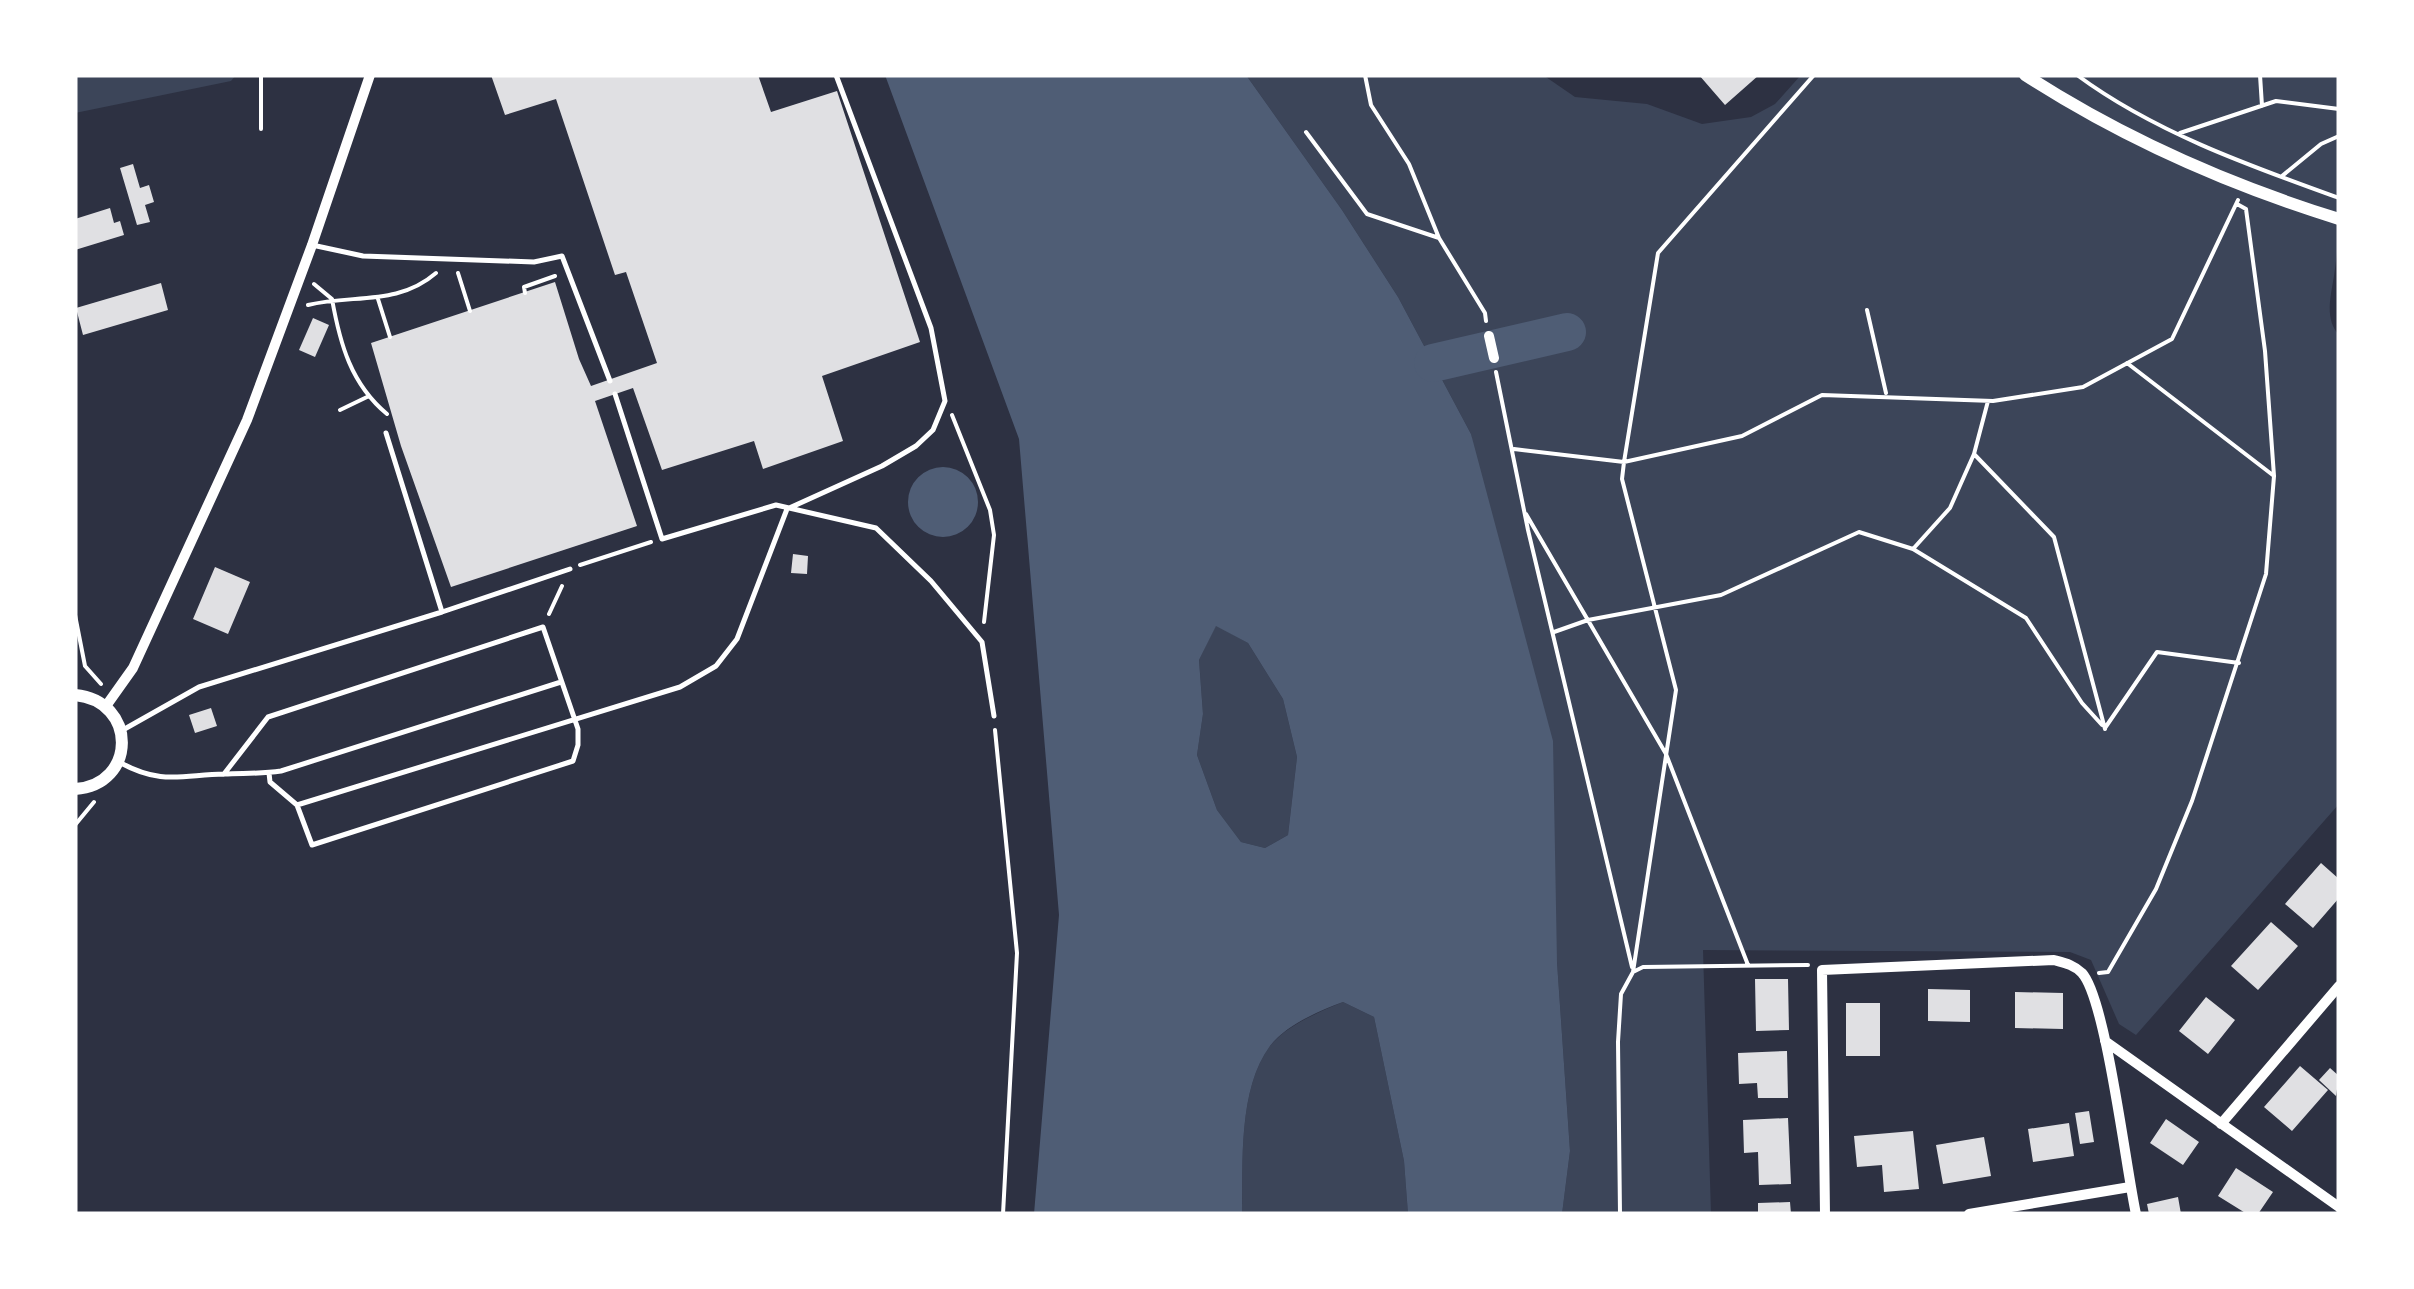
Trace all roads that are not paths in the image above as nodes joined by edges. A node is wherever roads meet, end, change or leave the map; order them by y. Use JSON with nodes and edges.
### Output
{"nodes":[{"id":1,"x":370,"y":75,"type":"edge"},
{"id":2,"x":836,"y":75,"type":"edge"},
{"id":3,"x":2025,"y":75,"type":"edge"},
{"id":4,"x":2339,"y":219,"type":"edge"},
{"id":5,"x":312,"y":245,"type":"junction"},
{"id":6,"x":1489,"y":336,"type":"road end"},
{"id":7,"x":1494,"y":358,"type":"road end"},
{"id":8,"x":610,"y":380,"type":"dead end"},
{"id":9,"x":615,"y":394,"type":"dead end"},
{"id":10,"x":386,"y":432,"type":"dead end"},
{"id":11,"x":787,"y":509,"type":"junction"},
{"id":12,"x":570,"y":568,"type":"dead end"},
{"id":13,"x":442,"y":612,"type":"junction"},
{"id":14,"x":562,"y":682,"type":"junction"},
{"id":15,"x":75,"y":695,"type":"edge"},
{"id":16,"x":106,"y":706,"type":"junction"},
{"id":17,"x":994,"y":716,"type":"road end"},
{"id":18,"x":574,"y":719,"type":"junction"},
{"id":19,"x":121,"y":731,"type":"junction"},
{"id":20,"x":118,"y":762,"type":"junction"},
{"id":21,"x":269,"y":773,"type":"junction"},
{"id":22,"x":224,"y":774,"type":"junction"},
{"id":23,"x":75,"y":789,"type":"edge"},
{"id":24,"x":297,"y":805,"type":"junction"},
{"id":25,"x":2339,"y":986,"type":"edge"},
{"id":26,"x":2105,"y":1041,"type":"junction"},
{"id":27,"x":2221,"y":1124,"type":"junction"},
{"id":28,"x":2130,"y":1187,"type":"junction"},
{"id":29,"x":2339,"y":1207,"type":"edge"},
{"id":30,"x":1826,"y":1214,"type":"edge"},
{"id":31,"x":1969,"y":1214,"type":"edge"},
{"id":32,"x":2136,"y":1214,"type":"edge"}],
"edges":[{"from":1,"to":5,"type":"street"},
{"from":2,"to":11,"type":"lane"},
{"from":3,"to":4,"type":"street"},
{"from":5,"to":8,"type":"lane"},
{"from":5,"to":16,"type":"street"},
{"from":6,"to":7,"type":"street"},
{"from":9,"to":11,"type":"lane"},
{"from":10,"to":13,"type":"lane"},
{"from":11,"to":17,"type":"lane"},
{"from":11,"to":18,"type":"lane"},
{"from":12,"to":13,"type":"lane"},
{"from":13,"to":19,"type":"lane"},
{"from":14,"to":18,"type":"lane"},
{"from":14,"to":21,"type":"lane"},
{"from":14,"to":22,"type":"lane"},
{"from":15,"to":16,"type":"street"},
{"from":16,"to":19,"type":"street"},
{"from":18,"to":24,"type":"lane"},
{"from":18,"to":24,"type":"lane"},
{"from":19,"to":20,"type":"street"},
{"from":20,"to":22,"type":"lane"},
{"from":20,"to":23,"type":"street"},
{"from":21,"to":22,"type":"lane"},
{"from":21,"to":24,"type":"lane"},
{"from":25,"to":27,"type":"street"},
{"from":26,"to":27,"type":"street"},
{"from":26,"to":28,"type":"street"},
{"from":26,"to":30,"type":"street"},
{"from":27,"to":29,"type":"street"},
{"from":28,"to":31,"type":"street"},
{"from":28,"to":32,"type":"street"}]}
